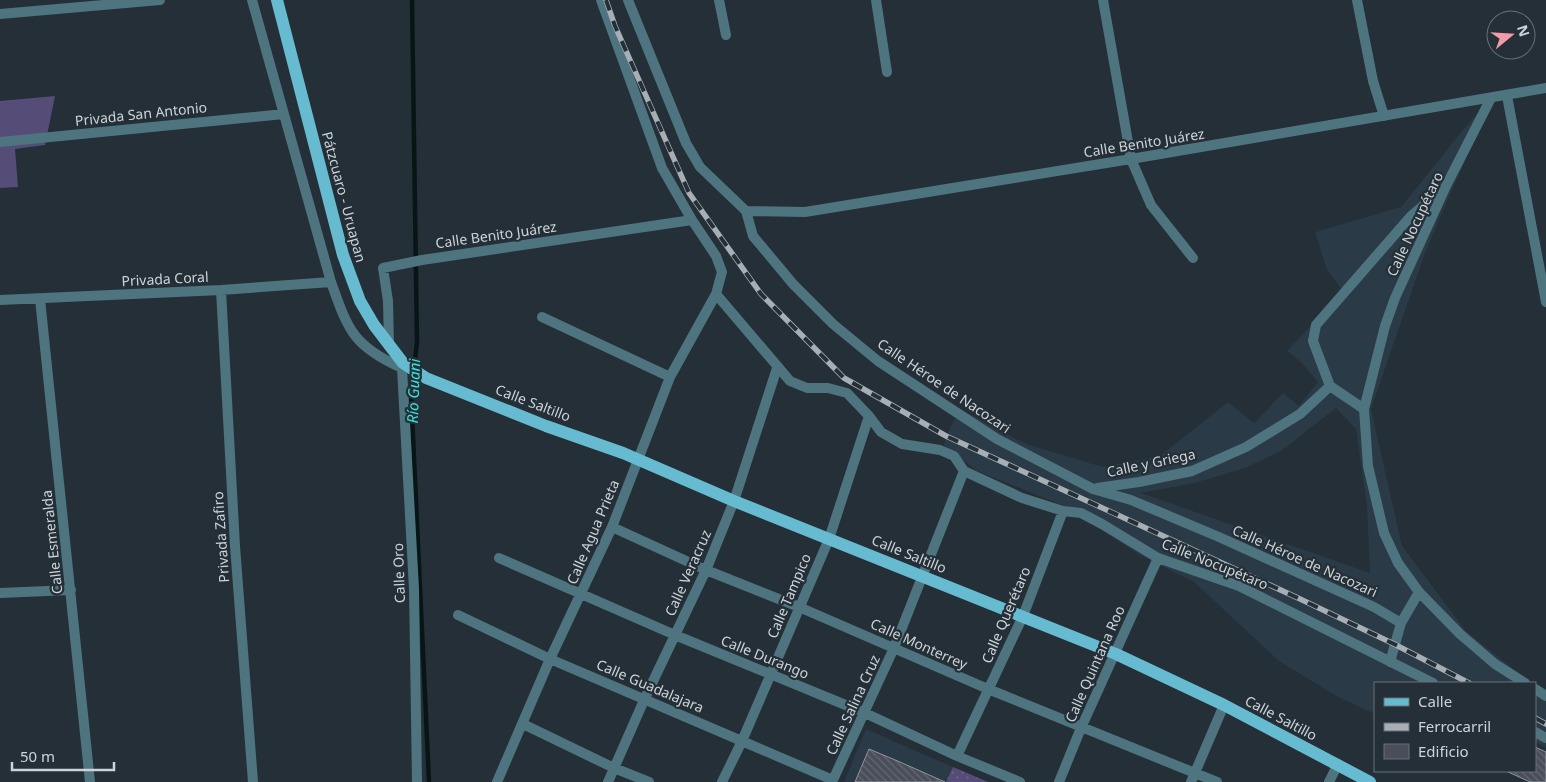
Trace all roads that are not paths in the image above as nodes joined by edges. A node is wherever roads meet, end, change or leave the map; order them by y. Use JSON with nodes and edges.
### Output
{"nodes":[{"id":1,"x":160,"y":0,"type":"edge"},
{"id":2,"x":252,"y":0,"type":"edge"},
{"id":3,"x":277,"y":0,"type":"edge"},
{"id":4,"x":601,"y":0,"type":"edge"},
{"id":5,"x":628,"y":0,"type":"edge"},
{"id":6,"x":719,"y":0,"type":"edge"},
{"id":7,"x":876,"y":0,"type":"edge"},
{"id":8,"x":1103,"y":0,"type":"edge"},
{"id":9,"x":1357,"y":0,"type":"edge"},
{"id":10,"x":0,"y":14,"type":"edge"},
{"id":11,"x":726,"y":35,"type":"dead end"},
{"id":12,"x":887,"y":72,"type":"dead end"},
{"id":13,"x":1546,"y":88,"type":"edge"},
{"id":14,"x":1507,"y":96,"type":"junction"},
{"id":15,"x":1491,"y":98,"type":"junction"},
{"id":16,"x":284,"y":114,"type":"junction"},
{"id":17,"x":1384,"y":116,"type":"junction"},
{"id":18,"x":0,"y":142,"type":"edge"},
{"id":19,"x":1131,"y":159,"type":"junction"},
{"id":20,"x":1446,"y":186,"type":"junction"},
{"id":21,"x":746,"y":211,"type":"junction"},
{"id":22,"x":692,"y":220,"type":"junction"},
{"id":23,"x":1193,"y":258,"type":"dead end"},
{"id":24,"x":331,"y":282,"type":"junction"},
{"id":25,"x":221,"y":290,"type":"junction"},
{"id":26,"x":716,"y":294,"type":"junction"},
{"id":27,"x":40,"y":299,"type":"junction"},
{"id":28,"x":0,"y":300,"type":"edge"},
{"id":29,"x":1546,"y":302,"type":"edge"},
{"id":30,"x":542,"y":317,"type":"dead end"},
{"id":31,"x":389,"y":346,"type":"junction"},
{"id":32,"x":405,"y":366,"type":"junction"},
{"id":33,"x":777,"y":368,"type":"junction"},
{"id":34,"x":670,"y":377,"type":"junction"},
{"id":35,"x":426,"y":378,"type":"joint"},
{"id":36,"x":1330,"y":386,"type":"junction"},
{"id":37,"x":1364,"y":409,"type":"junction"},
{"id":38,"x":869,"y":416,"type":"junction"},
{"id":39,"x":638,"y":460,"type":"junction"},
{"id":40,"x":964,"y":471,"type":"junction"},
{"id":41,"x":1093,"y":489,"type":"junction"},
{"id":42,"x":734,"y":501,"type":"junction"},
{"id":43,"x":1063,"y":511,"type":"junction"},
{"id":44,"x":612,"y":527,"type":"junction"},
{"id":45,"x":829,"y":539,"type":"junction"},
{"id":46,"x":499,"y":558,"type":"dead end"},
{"id":47,"x":1158,"y":558,"type":"junction"},
{"id":48,"x":706,"y":570,"type":"junction"},
{"id":49,"x":923,"y":576,"type":"junction"},
{"id":50,"x":70,"y":590,"type":"junction"},
{"id":51,"x":1419,"y":592,"type":"junction"},
{"id":52,"x":0,"y":593,"type":"edge"},
{"id":53,"x":582,"y":594,"type":"junction"},
{"id":54,"x":799,"y":607,"type":"junction"},
{"id":55,"x":458,"y":615,"type":"dead end"},
{"id":56,"x":1023,"y":616,"type":"junction"},
{"id":57,"x":1401,"y":623,"type":"junction"},
{"id":58,"x":675,"y":635,"type":"junction"},
{"id":59,"x":894,"y":648,"type":"junction"},
{"id":60,"x":1116,"y":654,"type":"junction"},
{"id":61,"x":550,"y":658,"type":"junction"},
{"id":62,"x":1390,"y":662,"type":"junction"},
{"id":63,"x":771,"y":674,"type":"junction"},
{"id":64,"x":1431,"y":682,"type":"edge"},
{"id":65,"x":1523,"y":682,"type":"edge"},
{"id":66,"x":988,"y":689,"type":"junction"},
{"id":67,"x":645,"y":698,"type":"junction"},
{"id":68,"x":1224,"y":705,"type":"junction"},
{"id":69,"x":865,"y":713,"type":"junction"},
{"id":70,"x":523,"y":724,"type":"junction"},
{"id":71,"x":1081,"y":728,"type":"junction"},
{"id":72,"x":742,"y":741,"type":"junction"},
{"id":73,"x":957,"y":756,"type":"junction"},
{"id":74,"x":1338,"y":764,"type":"junction"},
{"id":75,"x":614,"y":768,"type":"junction"},
{"id":76,"x":1193,"y":777,"type":"edge"},
{"id":77,"x":832,"y":781,"type":"edge"},
{"id":78,"x":90,"y":782,"type":"edge"},
{"id":79,"x":253,"y":782,"type":"edge"},
{"id":80,"x":417,"y":782,"type":"edge"},
{"id":81,"x":497,"y":782,"type":"edge"},
{"id":82,"x":608,"y":782,"type":"edge"},
{"id":83,"x":649,"y":782,"type":"edge"},
{"id":84,"x":722,"y":782,"type":"edge"},
{"id":85,"x":1020,"y":782,"type":"edge"},
{"id":86,"x":1059,"y":782,"type":"edge"},
{"id":87,"x":1217,"y":782,"type":"edge"},
{"id":88,"x":1329,"y":782,"type":"edge"},
{"id":89,"x":1370,"y":782,"type":"edge"}],
"edges":[{"from":1,"to":10,"type":"street"},
{"from":2,"to":16,"type":"street"},
{"from":3,"to":31,"type":"main road","name":"Pátzcuaro - Uruapan"},
{"from":4,"to":22,"type":"street","name":"Calle Agua Prieta"},
{"from":5,"to":21,"type":"street"},
{"from":6,"to":11,"type":"street"},
{"from":7,"to":12,"type":"street"},
{"from":8,"to":19,"type":"street"},
{"from":9,"to":17,"type":"street"},
{"from":13,"to":14,"type":"street","name":"Calle Benito Juárez"},
{"from":14,"to":15,"type":"street","name":"Calle Benito Juárez"},
{"from":14,"to":29,"type":"street"},
{"from":15,"to":17,"type":"street","name":"Calle Benito Juárez"},
{"from":15,"to":20,"type":"street","name":"Calle Nocupétaro"},
{"from":16,"to":18,"type":"street","name":"Privada San Antonio"},
{"from":16,"to":24,"type":"street"},
{"from":17,"to":19,"type":"street","name":"Calle Benito Juárez"},
{"from":19,"to":21,"type":"street","name":"Calle Benito Juárez"},
{"from":19,"to":23,"type":"street"},
{"from":20,"to":36,"type":"street"},
{"from":20,"to":37,"type":"street","name":"Calle Nocupétaro"},
{"from":21,"to":41,"type":"street","name":"Calle Héroe de Nacozari"},
{"from":22,"to":26,"type":"street","name":"Calle Agua Prieta"},
{"from":22,"to":31,"type":"street","name":"Calle Benito Juárez"},
{"from":24,"to":25,"type":"street","name":"Privada Coral"},
{"from":24,"to":32,"type":"street"},
{"from":25,"to":27,"type":"street","name":"Privada Coral"},
{"from":25,"to":79,"type":"street","name":"Privada Zafiro"},
{"from":26,"to":33,"type":"street","name":"Calle Nocupétaro"},
{"from":26,"to":34,"type":"street","name":"Calle Agua Prieta"},
{"from":27,"to":28,"type":"street","name":"Privada Coral"},
{"from":27,"to":50,"type":"street","name":"Calle Esmeralda"},
{"from":30,"to":34,"type":"street"},
{"from":31,"to":32,"type":"main road","name":"Pátzcuaro - Uruapan"},
{"from":32,"to":35,"type":"main road","name":"Pátzcuaro - Uruapan"},
{"from":32,"to":80,"type":"street","name":"Calle Oro"},
{"from":33,"to":38,"type":"street","name":"Calle Nocupétaro"},
{"from":33,"to":42,"type":"street","name":"Calle Veracruz"},
{"from":34,"to":39,"type":"street","name":"Calle Agua Prieta"},
{"from":35,"to":39,"type":"main road","name":"Calle Saltillo"},
{"from":36,"to":37,"type":"street"},
{"from":36,"to":41,"type":"street","name":"Calle y Griega"},
{"from":37,"to":51,"type":"street","name":"Calle Nocupétaro"},
{"from":38,"to":40,"type":"street","name":"Calle Nocupétaro"},
{"from":38,"to":45,"type":"street","name":"Calle Tampico"},
{"from":39,"to":42,"type":"main road","name":"Calle Saltillo"},
{"from":39,"to":44,"type":"street","name":"Calle Agua Prieta"},
{"from":40,"to":43,"type":"street","name":"Calle Nocupétaro"},
{"from":40,"to":49,"type":"street","name":"Calle Salina Cruz"},
{"from":41,"to":57,"type":"street","name":"Calle Héroe de Nacozari"},
{"from":42,"to":45,"type":"main road","name":"Calle Saltillo"},
{"from":42,"to":48,"type":"street","name":"Calle Veracruz"},
{"from":43,"to":47,"type":"street","name":"Calle Nocupétaro"},
{"from":43,"to":56,"type":"street","name":"Calle Querétaro"},
{"from":44,"to":48,"type":"street","name":"Calle Monterrey"},
{"from":44,"to":53,"type":"street","name":"Calle Agua Prieta"},
{"from":45,"to":49,"type":"main road","name":"Calle Saltillo"},
{"from":45,"to":54,"type":"street","name":"Calle Tampico"},
{"from":46,"to":53,"type":"street","name":"Calle Durango"},
{"from":47,"to":60,"type":"street","name":"Calle Quintana Roo"},
{"from":47,"to":62,"type":"street","name":"Calle Nocupétaro"},
{"from":48,"to":54,"type":"street","name":"Calle Monterrey"},
{"from":48,"to":58,"type":"street","name":"Calle Veracruz"},
{"from":49,"to":56,"type":"main road","name":"Calle Saltillo"},
{"from":49,"to":59,"type":"street","name":"Calle Salina Cruz"},
{"from":50,"to":52,"type":"street"},
{"from":50,"to":78,"type":"street","name":"Calle Esmeralda"},
{"from":51,"to":57,"type":"street"},
{"from":51,"to":65,"type":"street","name":"Calle Nocupétaro"},
{"from":53,"to":58,"type":"street","name":"Calle Durango"},
{"from":53,"to":61,"type":"street","name":"Calle Agua Prieta"},
{"from":54,"to":59,"type":"street","name":"Calle Monterrey"},
{"from":54,"to":63,"type":"street","name":"Calle Tampico"},
{"from":55,"to":61,"type":"street","name":"Calle Guadalajara"},
{"from":56,"to":60,"type":"main road","name":"Calle Saltillo"},
{"from":56,"to":66,"type":"street","name":"Calle Querétaro"},
{"from":57,"to":62,"type":"street"},
{"from":58,"to":63,"type":"street","name":"Calle Durango"},
{"from":58,"to":67,"type":"street","name":"Calle Veracruz"},
{"from":59,"to":66,"type":"street","name":"Calle Monterrey"},
{"from":59,"to":69,"type":"street","name":"Calle Salina Cruz"},
{"from":60,"to":68,"type":"main road","name":"Calle Saltillo"},
{"from":60,"to":71,"type":"street","name":"Calle Quintana Roo"},
{"from":61,"to":67,"type":"street","name":"Calle Guadalajara"},
{"from":61,"to":70,"type":"street","name":"Calle Agua Prieta"},
{"from":62,"to":64,"type":"street","name":"Calle Nocupétaro"},
{"from":63,"to":69,"type":"street","name":"Calle Durango"},
{"from":63,"to":72,"type":"street","name":"Calle Tampico"},
{"from":66,"to":71,"type":"street","name":"Calle Monterrey"},
{"from":66,"to":73,"type":"street","name":"Calle Querétaro"},
{"from":67,"to":72,"type":"street","name":"Calle Guadalajara"},
{"from":67,"to":75,"type":"street","name":"Calle Veracruz"},
{"from":68,"to":74,"type":"main road","name":"Calle Saltillo"},
{"from":68,"to":76,"type":"street"},
{"from":69,"to":73,"type":"street","name":"Calle Durango"},
{"from":69,"to":77,"type":"street","name":"Calle Salina Cruz"},
{"from":70,"to":75,"type":"street"},
{"from":70,"to":81,"type":"street","name":"Calle Agua Prieta"},
{"from":71,"to":76,"type":"street","name":"Calle Monterrey"},
{"from":71,"to":86,"type":"street","name":"Calle Quintana Roo"},
{"from":72,"to":77,"type":"street","name":"Calle Guadalajara"},
{"from":72,"to":84,"type":"street","name":"Calle Tampico"},
{"from":73,"to":85,"type":"street","name":"Calle Durango"},
{"from":74,"to":88,"type":"street"},
{"from":74,"to":89,"type":"main road","name":"Calle Saltillo"},
{"from":75,"to":82,"type":"street","name":"Calle Veracruz"},
{"from":75,"to":83,"type":"street"},
{"from":76,"to":87,"type":"street","name":"Calle Monterrey"}]}
